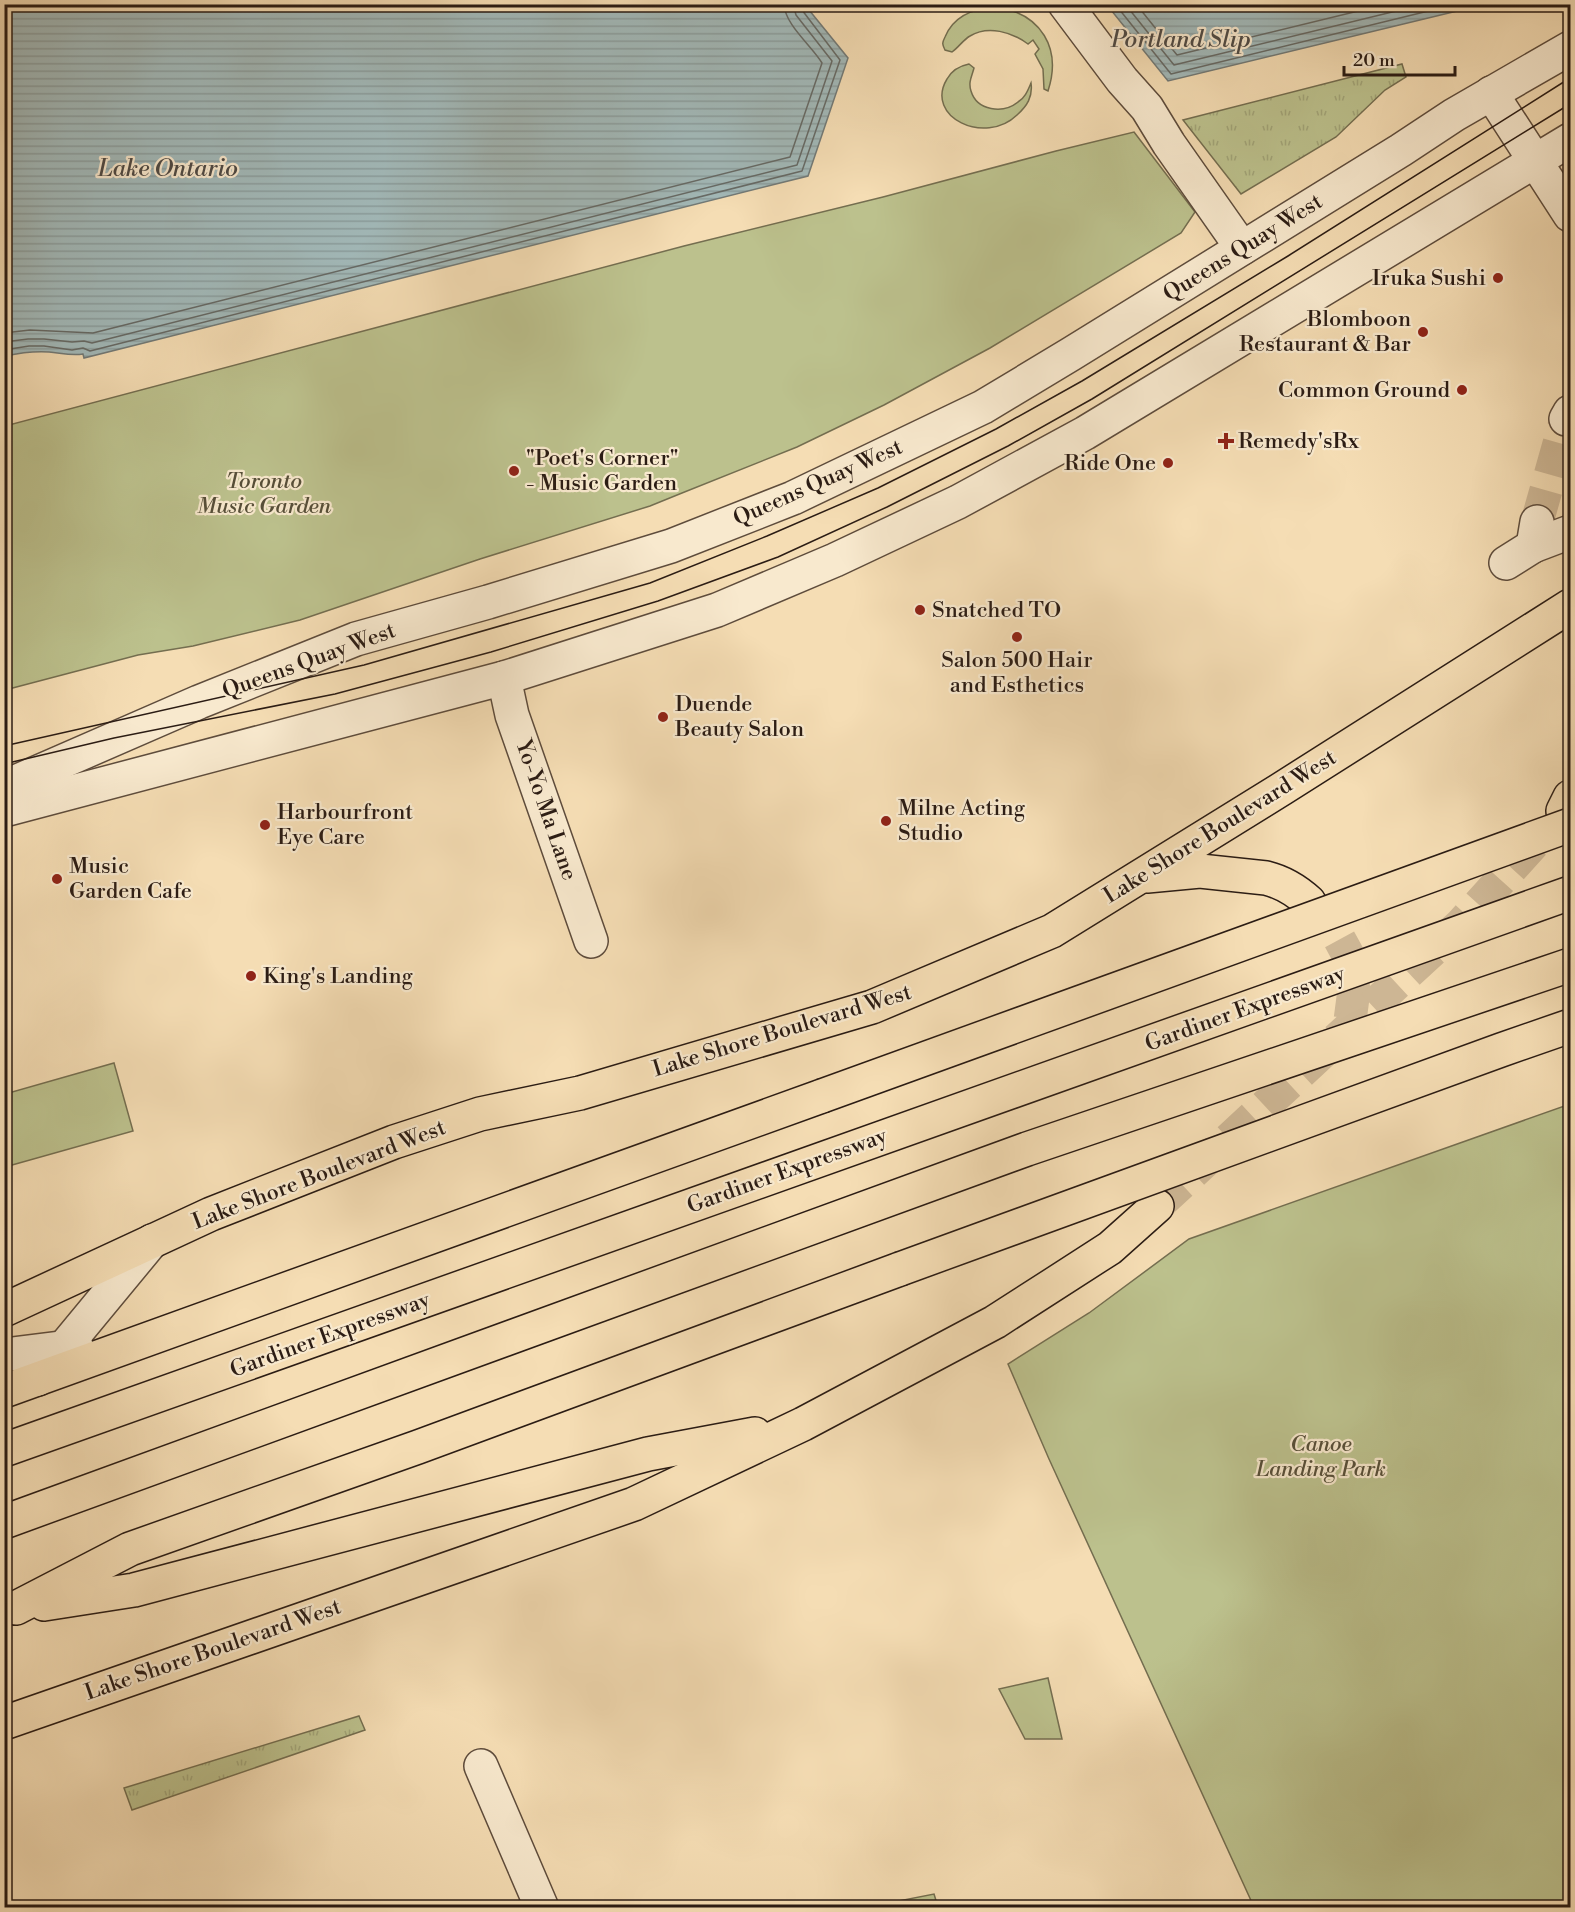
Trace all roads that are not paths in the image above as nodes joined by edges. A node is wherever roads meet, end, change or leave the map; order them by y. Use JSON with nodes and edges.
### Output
{"nodes":[{"id":1,"x":1065,"y":4,"type":"edge"},
{"id":2,"x":1570,"y":48,"type":"edge"},
{"id":3,"x":1491,"y":93,"type":"junction"},
{"id":4,"x":1570,"y":140,"type":"edge"},
{"id":5,"x":1536,"y":161,"type":"junction"},
{"id":6,"x":1570,"y":216,"type":"edge"},
{"id":7,"x":1242,"y":248,"type":"junction"},
{"id":8,"x":1570,"y":532,"type":"edge"},
{"id":9,"x":1525,"y":544,"type":"dead end"},
{"id":10,"x":1570,"y":606,"type":"edge"},
{"id":11,"x":504,"y":678,"type":"junction"},
{"id":12,"x":4,"y":787,"type":"edge"},
{"id":13,"x":1569,"y":809,"type":"edge"},
{"id":14,"x":4,"y":810,"type":"edge"},
{"id":15,"x":1140,"y":876,"type":"junction"},
{"id":16,"x":1570,"y":893,"type":"edge"},
{"id":17,"x":1309,"y":902,"type":"tunnel mouth"},
{"id":18,"x":591,"y":941,"type":"dead end"},
{"id":19,"x":1570,"y":965,"type":"edge"},
{"id":20,"x":1570,"y":1026,"type":"edge"},
{"id":21,"x":1156,"y":1206,"type":"tunnel mouth"},
{"id":22,"x":152,"y":1241,"type":"junction"},
{"id":23,"x":4,"y":1310,"type":"edge"},
{"id":24,"x":164,"y":1333,"type":"junction"},
{"id":25,"x":64,"y":1348,"type":"junction"},
{"id":26,"x":4,"y":1355,"type":"edge"},
{"id":27,"x":38,"y":1379,"type":"junction"},
{"id":28,"x":4,"y":1391,"type":"edge"},
{"id":29,"x":803,"y":1424,"type":"junction"},
{"id":30,"x":4,"y":1450,"type":"edge"},
{"id":31,"x":4,"y":1522,"type":"edge"},
{"id":32,"x":10,"y":1610,"type":"edge"},
{"id":33,"x":4,"y":1723,"type":"edge"},
{"id":34,"x":481,"y":1766,"type":"dead end"},
{"id":35,"x":542,"y":1908,"type":"edge"}],
"edges":[{"from":1,"to":7,"type":"street"},
{"from":2,"to":3,"type":"street","name":"Queens Quay West"},
{"from":3,"to":5,"type":"street"},
{"from":3,"to":7,"type":"street","name":"Queens Quay West"},
{"from":4,"to":5,"type":"street"},
{"from":5,"to":6,"type":"street"},
{"from":5,"to":11,"type":"street"},
{"from":7,"to":12,"type":"street","name":"Queens Quay West"},
{"from":8,"to":9,"type":"street"},
{"from":10,"to":15,"type":"highway","name":"Lake Shore Boulevard West"},
{"from":11,"to":14,"type":"street"},
{"from":11,"to":18,"type":"street","name":"Yo-Yo Ma Lane"},
{"from":13,"to":24,"type":"highway","bridge":true},
{"from":15,"to":17,"type":"highway"},
{"from":15,"to":22,"type":"highway","name":"Lake Shore Boulevard West"},
{"from":16,"to":30,"type":"highway","name":"Gardiner Expressway","bridge":true},
{"from":19,"to":31,"type":"highway","bridge":true},
{"from":20,"to":32,"type":"highway","bridge":true},
{"from":21,"to":29,"type":"highway","name":"Lake Shore Boulevard West"},
{"from":22,"to":23,"type":"highway","name":"Lake Shore Boulevard West"},
{"from":22,"to":25,"type":"street"},
{"from":24,"to":25,"type":"street"},
{"from":24,"to":27,"type":"highway"},
{"from":25,"to":26,"type":"street"},
{"from":25,"to":27,"type":"street"},
{"from":27,"to":28,"type":"highway"},
{"from":29,"to":32,"type":"highway"},
{"from":29,"to":33,"type":"highway","name":"Lake Shore Boulevard West"},
{"from":34,"to":35,"type":"street"}]}
